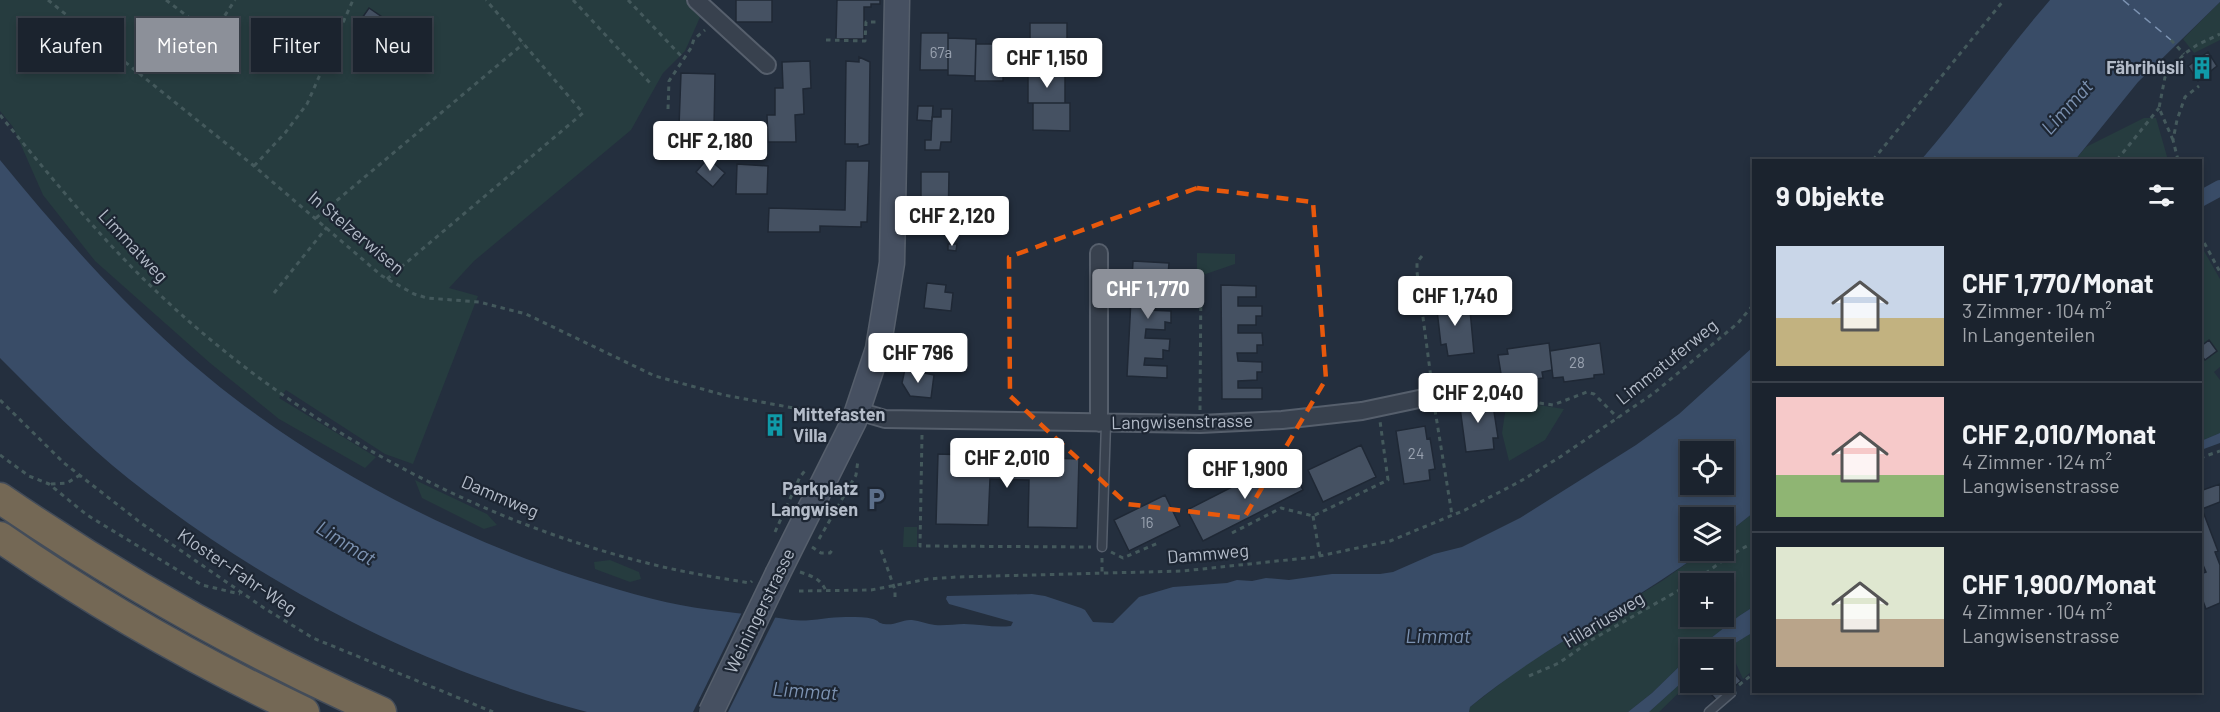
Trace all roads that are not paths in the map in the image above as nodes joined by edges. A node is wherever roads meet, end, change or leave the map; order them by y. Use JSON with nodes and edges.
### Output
{"nodes":[{"id":1,"x":696,"y":0,"type":"edge"},
{"id":2,"x":897,"y":0,"type":"edge"},
{"id":3,"x":766,"y":65,"type":"dead end"},
{"id":4,"x":1099,"y":253,"type":"dead end"},
{"id":5,"x":1437,"y":392,"type":"road end"},
{"id":6,"x":848,"y":414,"type":"junction"},
{"id":7,"x":1103,"y":423,"type":"junction"},
{"id":8,"x":0,"y":498,"type":"edge"},
{"id":9,"x":0,"y":537,"type":"edge"},
{"id":10,"x":1102,"y":547,"type":"road end"},
{"id":11,"x":1731,"y":693,"type":"dead end"},
{"id":12,"x":304,"y":712,"type":"edge"},
{"id":13,"x":381,"y":712,"type":"edge"},
{"id":14,"x":711,"y":712,"type":"edge"},
{"id":15,"x":1709,"y":712,"type":"edge"}],
"edges":[{"from":1,"to":3,"type":"street"},
{"from":2,"to":6,"type":"main road","name":"Weiningerstrasse"},
{"from":4,"to":7,"type":"street"},
{"from":5,"to":7,"type":"street","name":"Langwisenstrasse"},
{"from":6,"to":7,"type":"street","name":"Langwisenstrasse"},
{"from":6,"to":14,"type":"main road","name":"Weiningerstrasse","bridge":true},
{"from":7,"to":10,"type":"lane"},
{"from":8,"to":13,"type":"highway"},
{"from":9,"to":12,"type":"highway"},
{"from":11,"to":15,"type":"lane"}]}
